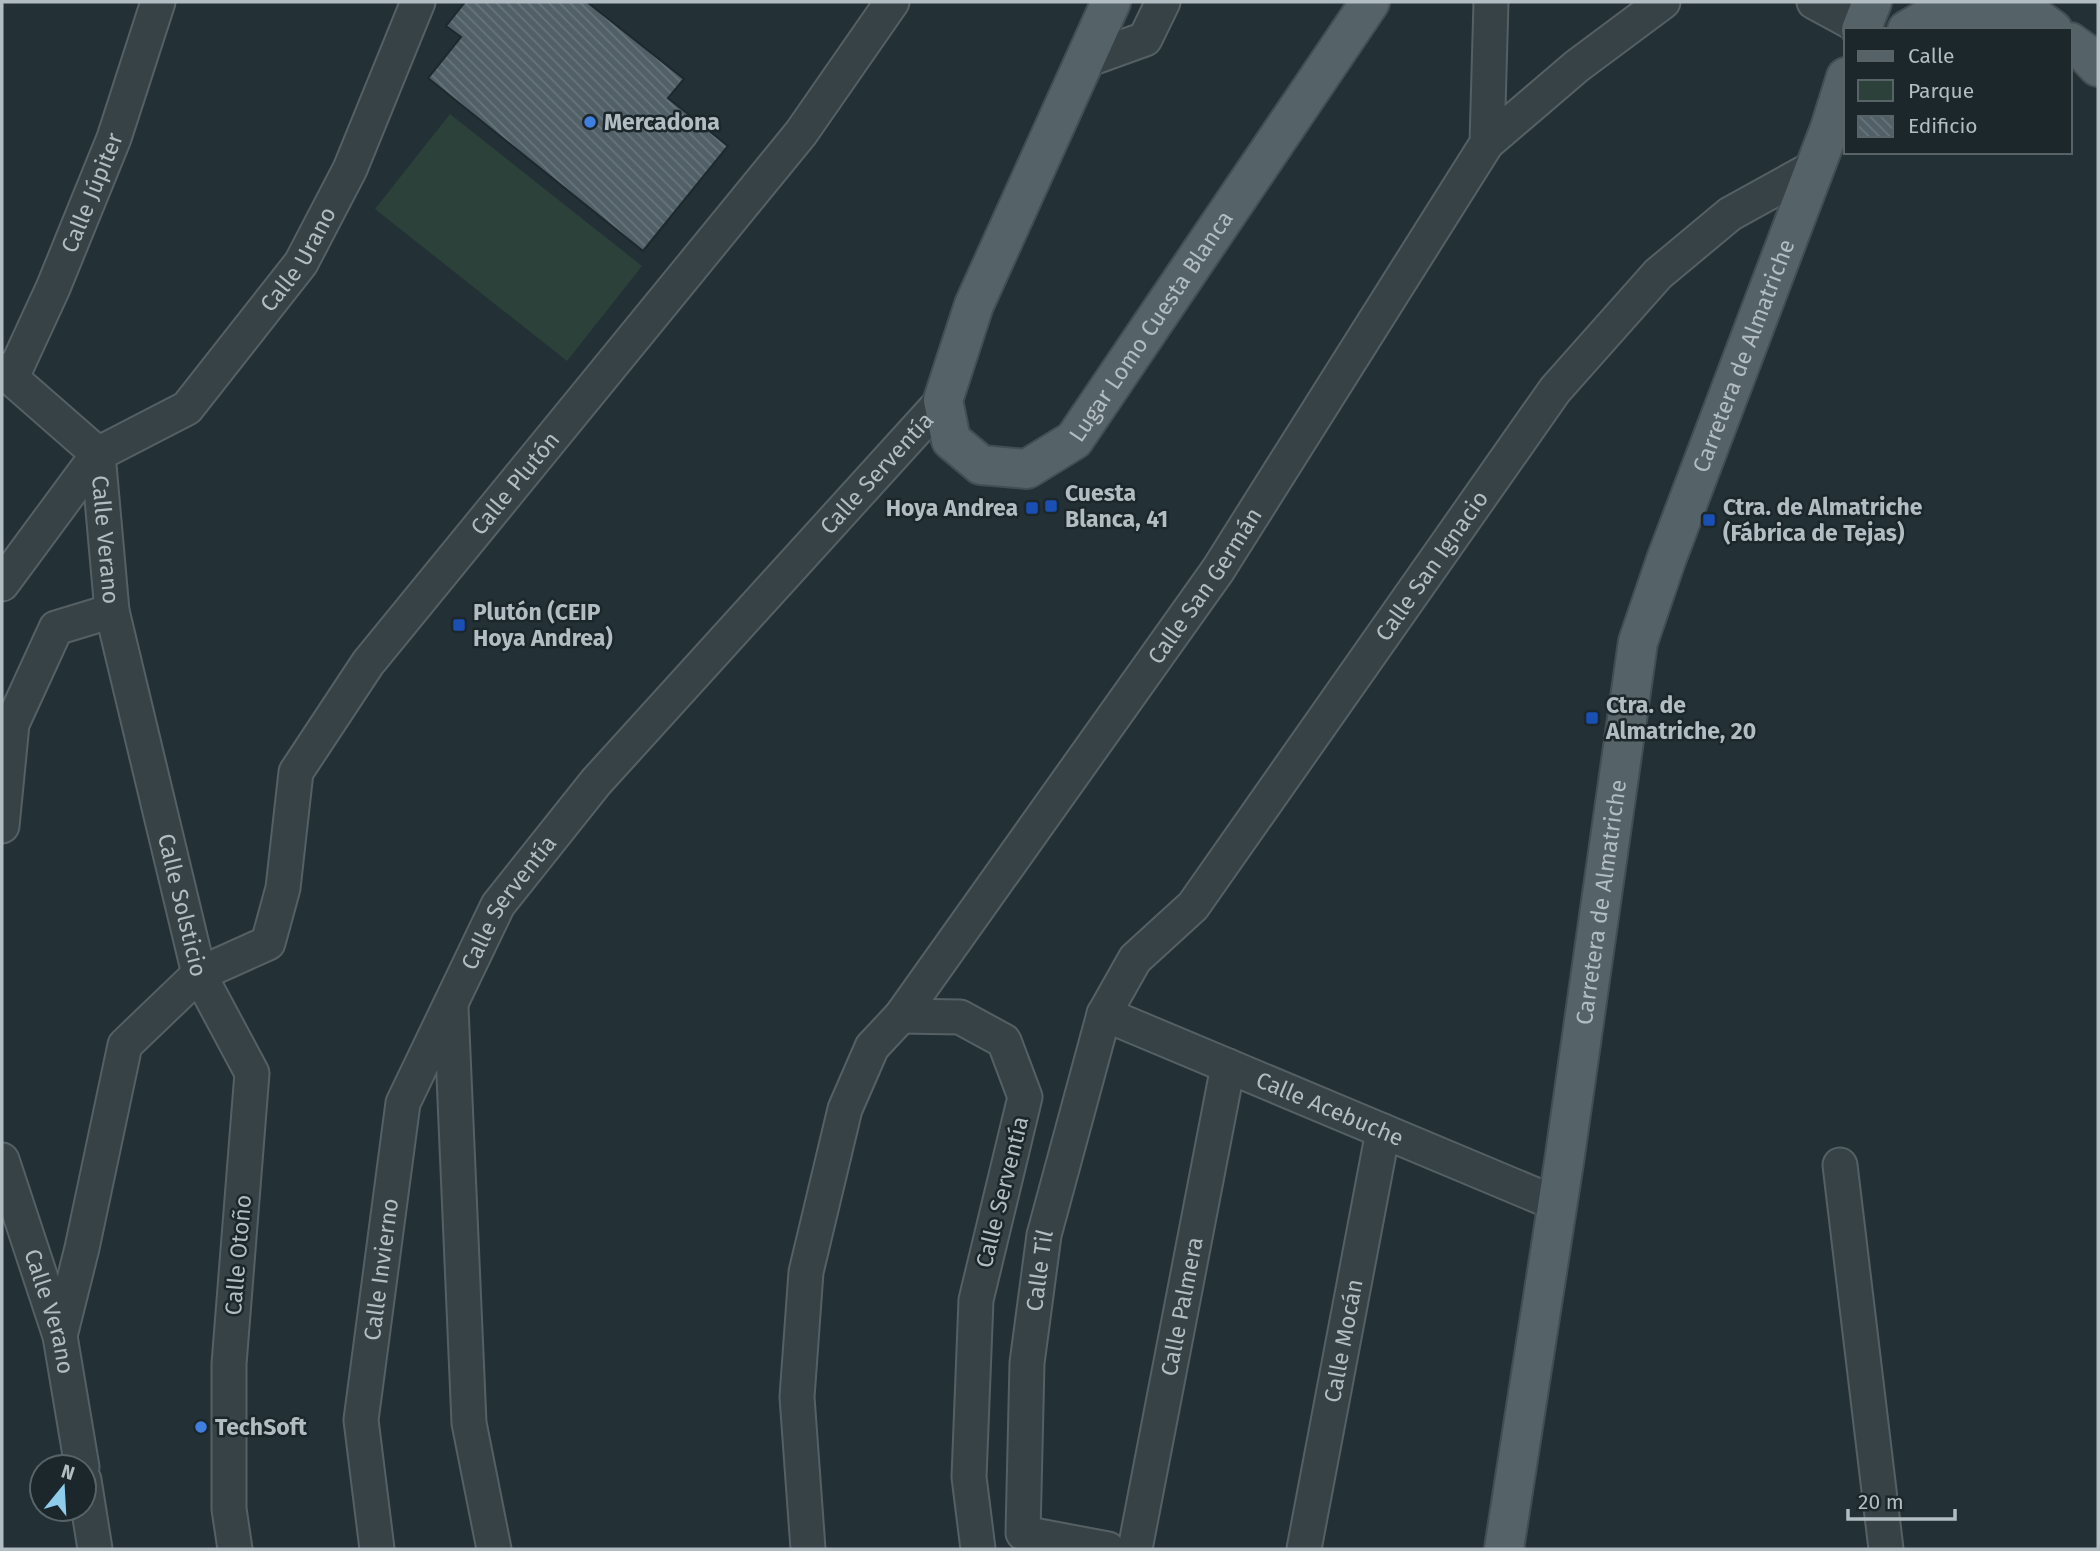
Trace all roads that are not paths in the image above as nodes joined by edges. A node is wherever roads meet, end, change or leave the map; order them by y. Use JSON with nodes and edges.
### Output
{"nodes":[{"id":1,"x":158,"y":2,"type":"edge"},
{"id":2,"x":418,"y":2,"type":"edge"},
{"id":3,"x":892,"y":2,"type":"edge"},
{"id":4,"x":1111,"y":2,"type":"edge"},
{"id":5,"x":1163,"y":2,"type":"edge"},
{"id":6,"x":1370,"y":2,"type":"edge"},
{"id":7,"x":1491,"y":2,"type":"edge"},
{"id":8,"x":1663,"y":2,"type":"edge"},
{"id":9,"x":1814,"y":2,"type":"edge"},
{"id":10,"x":2032,"y":14,"type":"edge"},
{"id":11,"x":1865,"y":20,"type":"edge"},
{"id":12,"x":1911,"y":28,"type":"edge"},
{"id":13,"x":2072,"y":43,"type":"edge"},
{"id":14,"x":1084,"y":61,"type":"junction"},
{"id":15,"x":2098,"y":67,"type":"edge"},
{"id":16,"x":1844,"y":86,"type":"edge"},
{"id":17,"x":1838,"y":115,"type":"edge"},
{"id":18,"x":1487,"y":143,"type":"junction"},
{"id":19,"x":1815,"y":167,"type":"junction"},
{"id":20,"x":7,"y":373,"type":"edge"},
{"id":21,"x":943,"y":400,"type":"junction"},
{"id":22,"x":98,"y":454,"type":"junction"},
{"id":23,"x":2,"y":584,"type":"edge"},
{"id":24,"x":112,"y":611,"type":"junction"},
{"id":25,"x":2,"y":826,"type":"edge"},
{"id":26,"x":199,"y":974,"type":"junction"},
{"id":27,"x":451,"y":1001,"type":"junction"},
{"id":28,"x":1104,"y":1014,"type":"junction"},
{"id":29,"x":901,"y":1016,"type":"junction"},
{"id":30,"x":1228,"y":1066,"type":"junction"},
{"id":31,"x":1383,"y":1131,"type":"junction"},
{"id":32,"x":2,"y":1160,"type":"edge"},
{"id":33,"x":1840,"y":1165,"type":"dead end"},
{"id":34,"x":1557,"y":1204,"type":"junction"},
{"id":35,"x":60,"y":1336,"type":"junction"},
{"id":36,"x":80,"y":1453,"type":"edge"},
{"id":37,"x":91,"y":1523,"type":"edge"},
{"id":38,"x":95,"y":1549,"type":"edge"},
{"id":39,"x":235,"y":1549,"type":"edge"},
{"id":40,"x":377,"y":1549,"type":"edge"},
{"id":41,"x":494,"y":1549,"type":"edge"},
{"id":42,"x":808,"y":1549,"type":"edge"},
{"id":43,"x":978,"y":1549,"type":"edge"},
{"id":44,"x":1108,"y":1549,"type":"edge"},
{"id":45,"x":1135,"y":1549,"type":"edge"},
{"id":46,"x":1304,"y":1549,"type":"edge"},
{"id":47,"x":1504,"y":1549,"type":"edge"},
{"id":48,"x":1885,"y":1549,"type":"edge"}],
"edges":[{"from":1,"to":20,"type":"street","name":"Calle Júpiter"},
{"from":2,"to":22,"type":"street","name":"Calle Urano"},
{"from":3,"to":26,"type":"street","name":"Calle Plutón"},
{"from":4,"to":14,"type":"main road","name":"Lugar Lomo Cuesta Blanca"},
{"from":5,"to":14,"type":"street"},
{"from":6,"to":21,"type":"main road","name":"Lugar Lomo Cuesta Blanca"},
{"from":7,"to":18,"type":"street"},
{"from":8,"to":18,"type":"street","name":"Calle San Germán"},
{"from":9,"to":11,"type":"street"},
{"from":10,"to":12,"type":"main road"},
{"from":13,"to":15,"type":"main road"},
{"from":14,"to":21,"type":"main road","name":"Lugar Lomo Cuesta Blanca"},
{"from":16,"to":17,"type":"main road","name":"Carretera de Almatriche"},
{"from":17,"to":19,"type":"main road","name":"Carretera de Almatriche"},
{"from":18,"to":29,"type":"street","name":"Calle San Germán"},
{"from":19,"to":28,"type":"street","name":"Calle San Ignacio"},
{"from":19,"to":34,"type":"main road","name":"Carretera de Almatriche"},
{"from":20,"to":22,"type":"street"},
{"from":21,"to":27,"type":"street","name":"Calle Serventía"},
{"from":22,"to":23,"type":"street"},
{"from":22,"to":24,"type":"street","name":"Calle Verano"},
{"from":24,"to":25,"type":"street","name":"Calle Verano"},
{"from":24,"to":26,"type":"street","name":"Calle Solsticio"},
{"from":26,"to":35,"type":"street","name":"Calle Solsticio"},
{"from":26,"to":39,"type":"street","name":"Calle Otoño"},
{"from":27,"to":40,"type":"street","name":"Calle Invierno"},
{"from":27,"to":41,"type":"street","name":"Calle Serventía"},
{"from":28,"to":30,"type":"street","name":"Calle Acebuche"},
{"from":28,"to":44,"type":"street","name":"Calle Til"},
{"from":29,"to":42,"type":"street"},
{"from":29,"to":43,"type":"street","name":"Calle Serventía"},
{"from":30,"to":31,"type":"street","name":"Calle Acebuche"},
{"from":30,"to":45,"type":"street","name":"Calle Palmera"},
{"from":31,"to":34,"type":"street","name":"Calle Acebuche"},
{"from":31,"to":46,"type":"street","name":"Calle Mocán"},
{"from":32,"to":35,"type":"street","name":"Calle Verano"},
{"from":33,"to":48,"type":"street"},
{"from":34,"to":47,"type":"main road","name":"Carretera de Almatriche"},
{"from":35,"to":36,"type":"street","name":"Calle Verano"},
{"from":37,"to":38,"type":"street"}]}
